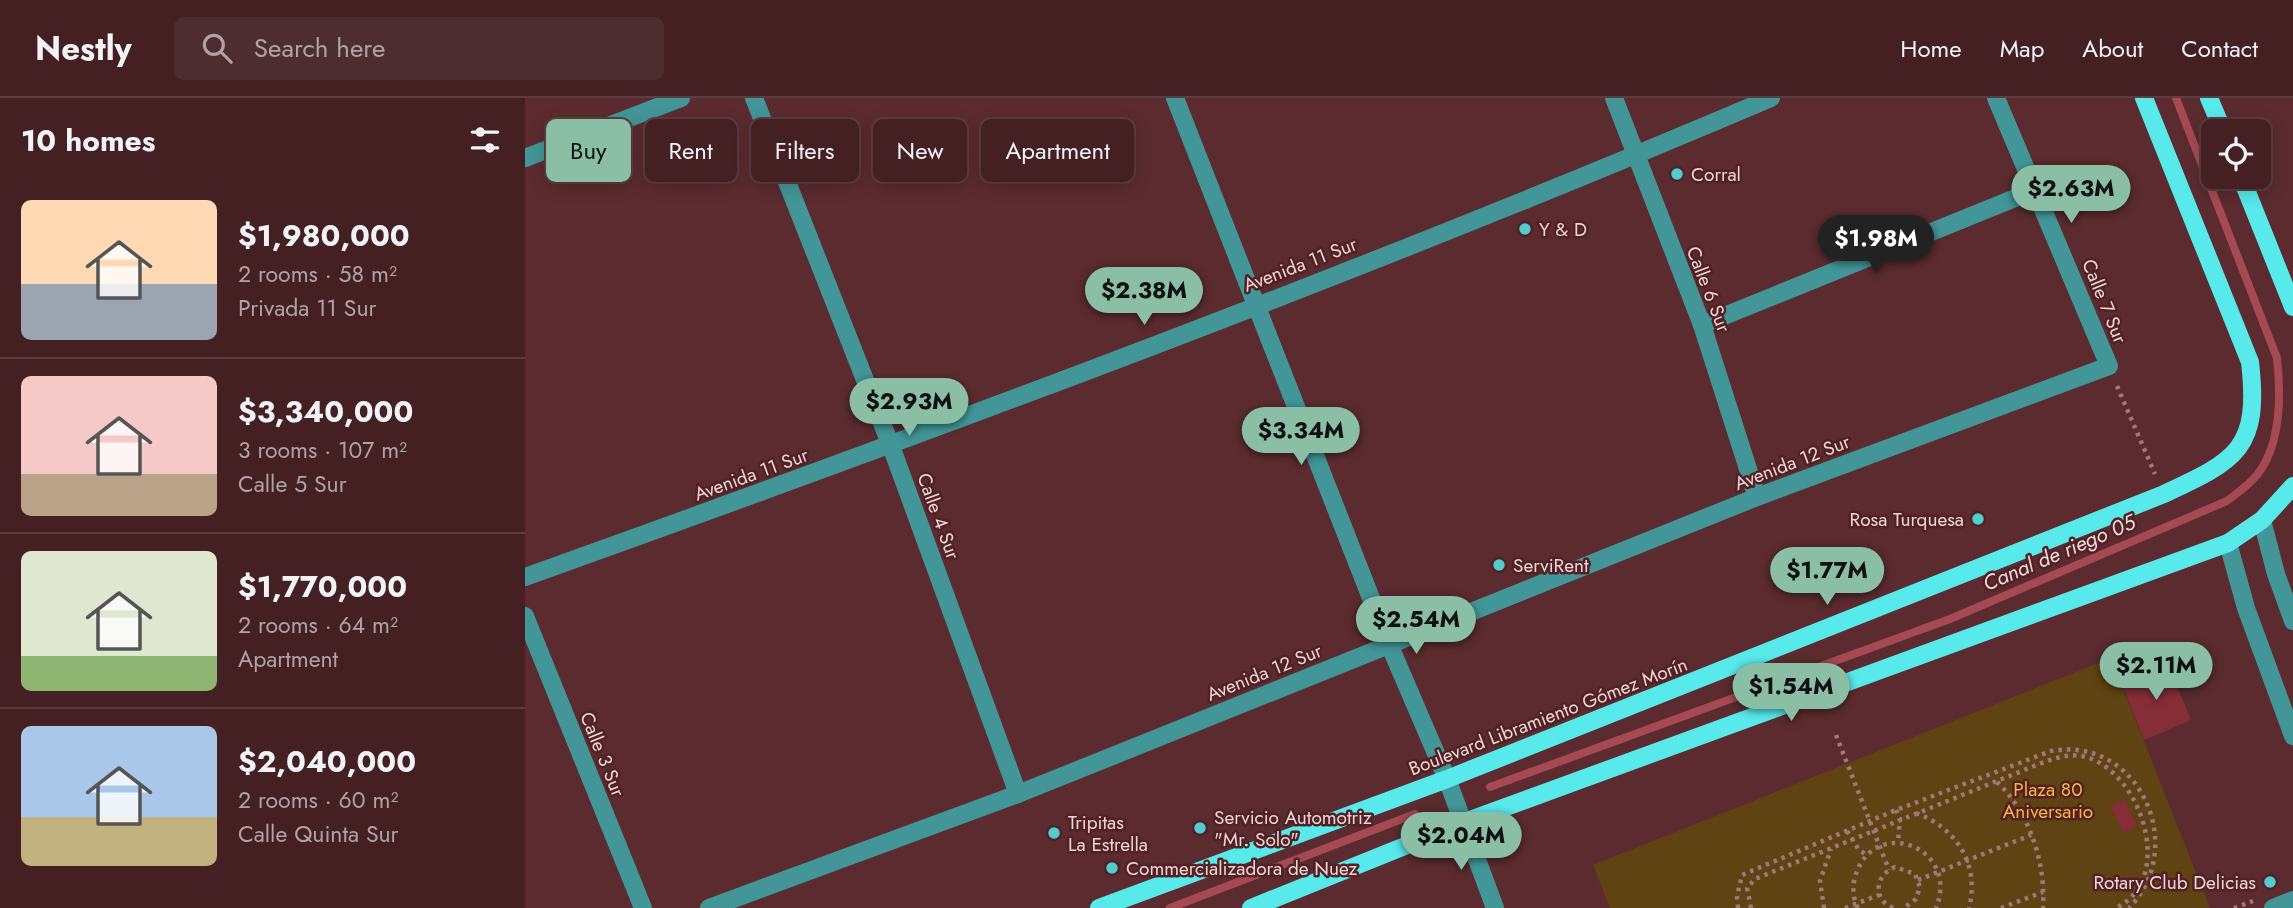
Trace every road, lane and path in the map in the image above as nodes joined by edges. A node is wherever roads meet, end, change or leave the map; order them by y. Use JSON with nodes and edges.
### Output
{"nodes":[{"id":1,"x":681,"y":98,"type":"edge"},
{"id":2,"x":754,"y":98,"type":"edge"},
{"id":3,"x":1175,"y":98,"type":"edge"},
{"id":4,"x":1614,"y":98,"type":"edge"},
{"id":5,"x":1771,"y":98,"type":"edge"},
{"id":6,"x":1996,"y":98,"type":"edge"},
{"id":7,"x":2144,"y":98,"type":"edge"},
{"id":8,"x":2210,"y":98,"type":"edge"},
{"id":9,"x":2218,"y":119,"type":"edge"},
{"id":10,"x":1636,"y":156,"type":"junction"},
{"id":11,"x":525,"y":158,"type":"edge"},
{"id":12,"x":2246,"y":189,"type":"edge"},
{"id":13,"x":2035,"y":190,"type":"junction"},
{"id":14,"x":1258,"y":303,"type":"junction"},
{"id":15,"x":2293,"y":307,"type":"edge"},
{"id":16,"x":1702,"y":325,"type":"junction"},
{"id":17,"x":2109,"y":366,"type":"junction"},
{"id":18,"x":891,"y":446,"type":"junction"},
{"id":19,"x":2293,"y":486,"type":"edge"},
{"id":20,"x":2164,"y":494,"type":"junction"},
{"id":21,"x":1758,"y":497,"type":"junction"},
{"id":22,"x":2262,"y":520,"type":"junction"},
{"id":23,"x":2228,"y":543,"type":"junction"},
{"id":24,"x":525,"y":577,"type":"edge"},
{"id":25,"x":525,"y":616,"type":"edge"},
{"id":26,"x":2293,"y":621,"type":"edge"},
{"id":27,"x":1389,"y":644,"type":"junction"},
{"id":28,"x":1836,"y":735,"type":"dead end"},
{"id":29,"x":2293,"y":736,"type":"edge"},
{"id":30,"x":1447,"y":779,"type":"junction"},
{"id":31,"x":1997,"y":782,"type":"junction"},
{"id":32,"x":1018,"y":794,"type":"junction"},
{"id":33,"x":1896,"y":810,"type":"junction"},
{"id":34,"x":1915,"y":813,"type":"junction"},
{"id":35,"x":1900,"y":819,"type":"junction"},
{"id":36,"x":1870,"y":821,"type":"junction"},
{"id":37,"x":1462,"y":822,"type":"junction"},
{"id":38,"x":1873,"y":830,"type":"junction"},
{"id":39,"x":1847,"y":831,"type":"junction"},
{"id":40,"x":2031,"y":835,"type":"junction"},
{"id":41,"x":1850,"y":840,"type":"junction"},
{"id":42,"x":1898,"y":842,"type":"junction"},
{"id":43,"x":1880,"y":846,"type":"junction"},
{"id":44,"x":1831,"y":848,"type":"junction"},
{"id":45,"x":1867,"y":855,"type":"junction"},
{"id":46,"x":1968,"y":862,"type":"junction"},
{"id":47,"x":1889,"y":870,"type":"junction"},
{"id":48,"x":1939,"y":872,"type":"junction"},
{"id":49,"x":1918,"y":880,"type":"junction"},
{"id":50,"x":2043,"y":892,"type":"junction"},
{"id":51,"x":1879,"y":895,"type":"junction"},
{"id":52,"x":2293,"y":900,"type":"edge"},
{"id":53,"x":1857,"y":906,"type":"edge"},
{"id":54,"x":643,"y":908,"type":"edge"},
{"id":55,"x":709,"y":908,"type":"edge"},
{"id":56,"x":1099,"y":908,"type":"edge"},
{"id":57,"x":1251,"y":908,"type":"edge"},
{"id":58,"x":1495,"y":908,"type":"edge"},
{"id":59,"x":1738,"y":908,"type":"edge"},
{"id":60,"x":1751,"y":908,"type":"edge"},
{"id":61,"x":1823,"y":908,"type":"edge"},
{"id":62,"x":1845,"y":908,"type":"edge"},
{"id":63,"x":1893,"y":908,"type":"edge"},
{"id":64,"x":1904,"y":908,"type":"edge"},
{"id":65,"x":1937,"y":908,"type":"edge"},
{"id":66,"x":1969,"y":908,"type":"edge"},
{"id":67,"x":2001,"y":908,"type":"edge"},
{"id":68,"x":2043,"y":908,"type":"edge"},
{"id":69,"x":2116,"y":908,"type":"edge"},
{"id":70,"x":2129,"y":908,"type":"edge"},
{"id":71,"x":2273,"y":908,"type":"edge"}],
"edges":[{"from":1,"to":11,"type":"street"},
{"from":2,"to":18,"type":"street","name":"Calle 4 Sur"},
{"from":3,"to":14,"type":"street"},
{"from":4,"to":10,"type":"street","name":"Calle 6 Sur"},
{"from":5,"to":10,"type":"street","name":"Avenida 11 Sur"},
{"from":6,"to":13,"type":"street","name":"Calle 7 Sur"},
{"from":7,"to":20,"type":"main road","name":"Boulevard Libramiento Gómez Morín"},
{"from":8,"to":9,"type":"main road"},
{"from":10,"to":14,"type":"street","name":"Avenida 11 Sur"},
{"from":10,"to":16,"type":"street","name":"Calle 6 Sur"},
{"from":12,"to":15,"type":"main road"},
{"from":13,"to":16,"type":"street"},
{"from":13,"to":17,"type":"street","name":"Calle 7 Sur"},
{"from":14,"to":18,"type":"street","name":"Avenida 11 Sur"},
{"from":14,"to":27,"type":"street"},
{"from":16,"to":21,"type":"street","name":"Calle 6 Sur"},
{"from":17,"to":20,"type":"path"},
{"from":17,"to":21,"type":"street","name":"Avenida 12 Sur"},
{"from":18,"to":24,"type":"street","name":"Avenida 11 Sur"},
{"from":18,"to":32,"type":"street","name":"Calle 4 Sur"},
{"from":19,"to":22,"type":"main road"},
{"from":20,"to":30,"type":"main road","name":"Boulevard Libramiento Gómez Morín"},
{"from":21,"to":27,"type":"street","name":"Avenida 12 Sur"},
{"from":22,"to":23,"type":"main road"},
{"from":22,"to":26,"type":"street"},
{"from":23,"to":29,"type":"street"},
{"from":23,"to":37,"type":"main road"},
{"from":25,"to":54,"type":"street","name":"Calle 3 Sur"},
{"from":27,"to":30,"type":"street"},
{"from":27,"to":32,"type":"street","name":"Avenida 12 Sur"},
{"from":28,"to":36,"type":"path"},
{"from":30,"to":37,"type":"street"},
{"from":30,"to":56,"type":"main road","name":"Boulevard Libramiento Gómez Morín"},
{"from":31,"to":34,"type":"path"},
{"from":31,"to":40,"type":"path"},
{"from":31,"to":69,"type":"path"},
{"from":32,"to":55,"type":"street","name":"Avenida 12 Sur"},
{"from":33,"to":35,"type":"path"},
{"from":33,"to":36,"type":"path"},
{"from":33,"to":70,"type":"path"},
{"from":34,"to":35,"type":"path"},
{"from":34,"to":46,"type":"path"},
{"from":35,"to":38,"type":"path"},
{"from":35,"to":42,"type":"path"},
{"from":36,"to":38,"type":"path"},
{"from":36,"to":39,"type":"path"},
{"from":37,"to":57,"type":"main road"},
{"from":37,"to":58,"type":"street"},
{"from":38,"to":41,"type":"path"},
{"from":38,"to":43,"type":"path"},
{"from":39,"to":41,"type":"path"},
{"from":39,"to":59,"type":"path"},
{"from":40,"to":46,"type":"path"},
{"from":40,"to":50,"type":"path"},
{"from":41,"to":44,"type":"path"},
{"from":41,"to":45,"type":"path"},
{"from":42,"to":43,"type":"path"},
{"from":42,"to":48,"type":"path"},
{"from":43,"to":45,"type":"path"},
{"from":43,"to":47,"type":"path"},
{"from":44,"to":60,"type":"path"},
{"from":44,"to":61,"type":"path"},
{"from":45,"to":53,"type":"path"},
{"from":46,"to":48,"type":"path"},
{"from":46,"to":66,"type":"path"},
{"from":47,"to":49,"type":"path"},
{"from":47,"to":51,"type":"path"},
{"from":48,"to":49,"type":"path"},
{"from":48,"to":65,"type":"path"},
{"from":49,"to":64,"type":"path"},
{"from":50,"to":67,"type":"path"},
{"from":50,"to":68,"type":"path"},
{"from":51,"to":53,"type":"path"},
{"from":51,"to":63,"type":"path"},
{"from":52,"to":71,"type":"street"},
{"from":53,"to":62,"type":"path"}]}
